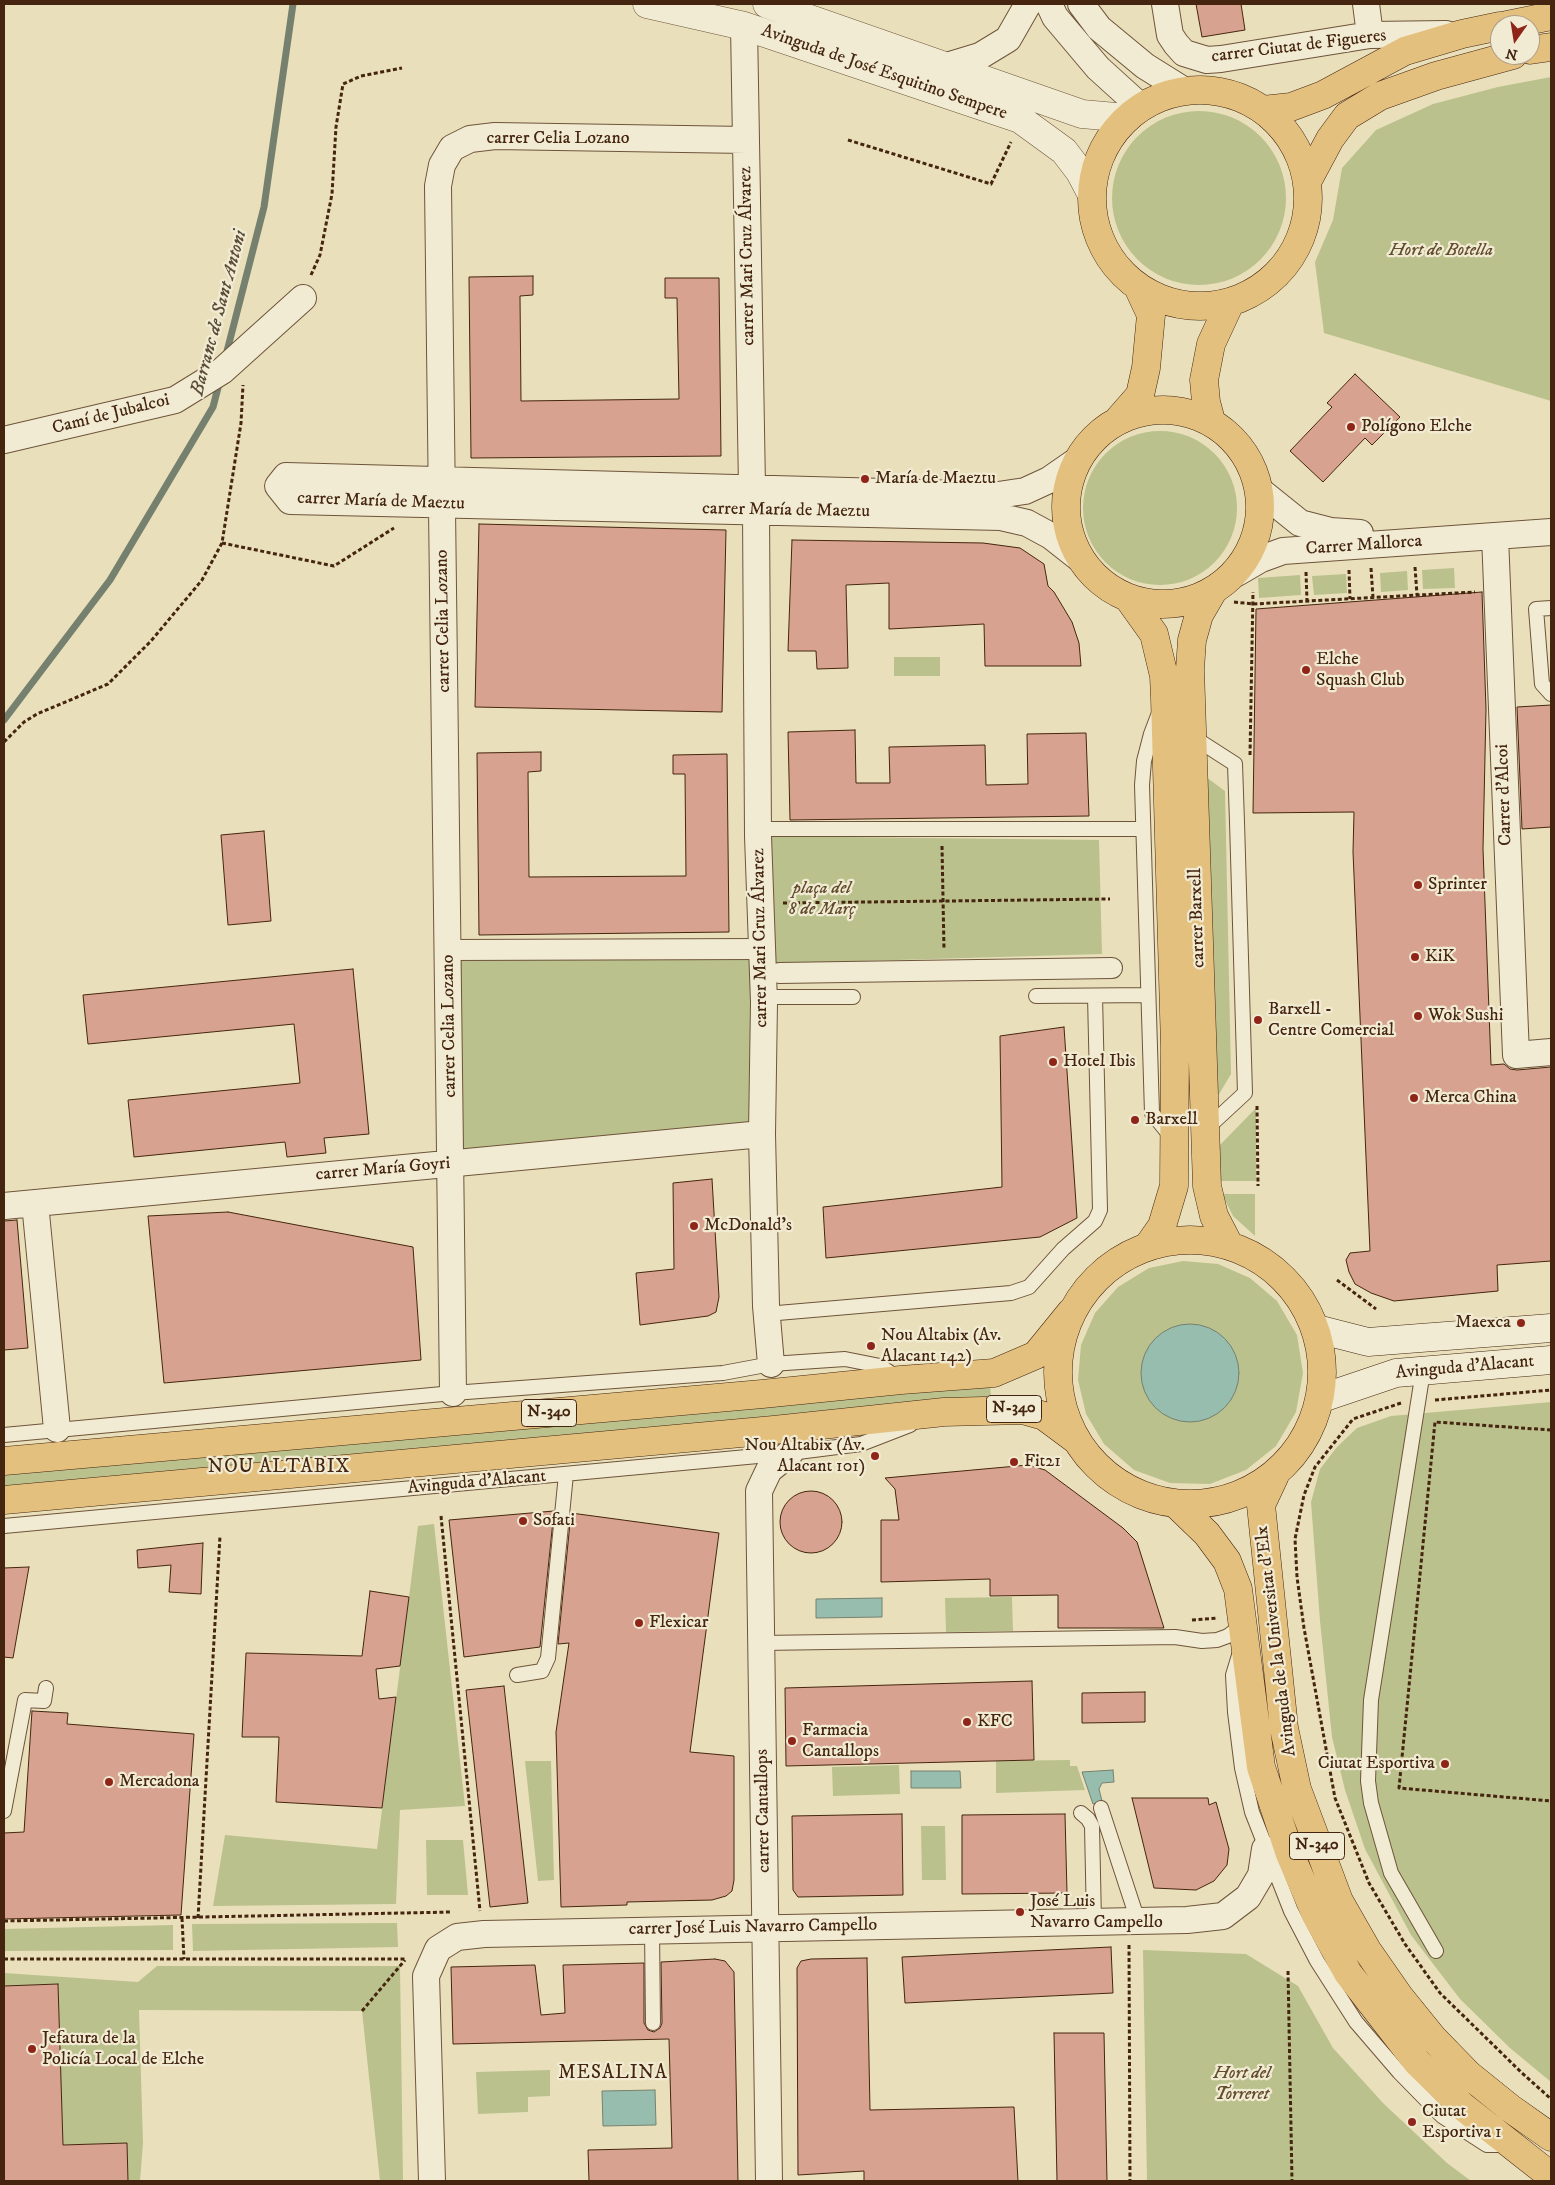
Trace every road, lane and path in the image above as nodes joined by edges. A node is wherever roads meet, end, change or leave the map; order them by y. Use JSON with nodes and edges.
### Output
{"nodes":[{"id":1,"x":647,"y":4,"type":"edge"},
{"id":2,"x":767,"y":4,"type":"edge"},
{"id":3,"x":1028,"y":4,"type":"edge"},
{"id":4,"x":1049,"y":4,"type":"edge"},
{"id":5,"x":1081,"y":4,"type":"edge"},
{"id":6,"x":1166,"y":4,"type":"edge"},
{"id":7,"x":1366,"y":4,"type":"edge"},
{"id":8,"x":744,"y":26,"type":"junction"},
{"id":9,"x":1490,"y":28,"type":"edge"},
{"id":10,"x":1462,"y":34,"type":"junction"},
{"id":11,"x":1370,"y":35,"type":"junction"},
{"id":12,"x":1490,"y":61,"type":"edge"},
{"id":13,"x":947,"y":66,"type":"junction"},
{"id":14,"x":402,"y":68,"type":"dead end"},
{"id":15,"x":1185,"y":91,"type":"junction"},
{"id":16,"x":1263,"y":110,"type":"junction"},
{"id":17,"x":1134,"y":112,"type":"junction"},
{"id":18,"x":1020,"y":119,"type":"junction"},
{"id":19,"x":746,"y":140,"type":"junction"},
{"id":20,"x":848,"y":140,"type":"dead end"},
{"id":21,"x":1307,"y":182,"type":"junction"},
{"id":22,"x":1091,"y":193,"type":"junction"},
{"id":23,"x":1138,"y":288,"type":"junction"},
{"id":24,"x":303,"y":298,"type":"joint"},
{"id":25,"x":1230,"y":302,"type":"junction"},
{"id":26,"x":243,"y":380,"type":"dead end"},
{"id":27,"x":1119,"y":419,"type":"junction"},
{"id":28,"x":1211,"y":422,"type":"junction"},
{"id":29,"x":4,"y":440,"type":"edge"},
{"id":30,"x":1075,"y":462,"type":"junction"},
{"id":31,"x":1259,"y":490,"type":"junction"},
{"id":32,"x":442,"y":493,"type":"junction"},
{"id":33,"x":754,"y":499,"type":"junction"},
{"id":34,"x":409,"y":504,"type":"junction"},
{"id":35,"x":1551,"y":532,"type":"edge"},
{"id":36,"x":1495,"y":536,"type":"junction"},
{"id":37,"x":222,"y":543,"type":"junction"},
{"id":38,"x":1079,"y":558,"type":"junction"},
{"id":39,"x":1305,"y":565,"type":"dead end"},
{"id":40,"x":1349,"y":566,"type":"dead end"},
{"id":41,"x":1415,"y":567,"type":"dead end"},
{"id":42,"x":1371,"y":568,"type":"dead end"},
{"id":43,"x":1237,"y":572,"type":"junction"},
{"id":44,"x":1481,"y":592,"type":"dead end"},
{"id":45,"x":1416,"y":595,"type":"junction"},
{"id":46,"x":1222,"y":596,"type":"junction"},
{"id":47,"x":1373,"y":598,"type":"junction"},
{"id":48,"x":1129,"y":599,"type":"junction"},
{"id":49,"x":1350,"y":599,"type":"junction"},
{"id":50,"x":1307,"y":601,"type":"junction"},
{"id":51,"x":1551,"y":608,"type":"edge"},
{"id":52,"x":1545,"y":662,"type":"edge"},
{"id":53,"x":1551,"y":694,"type":"edge"},
{"id":54,"x":1165,"y":698,"type":"junction"},
{"id":55,"x":1193,"y":737,"type":"junction"},
{"id":56,"x":4,"y":742,"type":"edge"},
{"id":57,"x":758,"y":828,"type":"junction"},
{"id":58,"x":942,"y":829,"type":"junction"},
{"id":59,"x":1143,"y":829,"type":"junction"},
{"id":60,"x":1110,"y":899,"type":"dead end"},
{"id":61,"x":943,"y":901,"type":"junction"},
{"id":62,"x":778,"y":903,"type":"dead end"},
{"id":63,"x":761,"y":949,"type":"junction"},
{"id":64,"x":449,"y":950,"type":"junction"},
{"id":65,"x":1112,"y":968,"type":"dead end"},
{"id":66,"x":944,"y":970,"type":"junction"},
{"id":67,"x":779,"y":973,"type":"dead end"},
{"id":68,"x":1148,"y":995,"type":"junction"},
{"id":69,"x":1036,"y":996,"type":"dead end"},
{"id":70,"x":1095,"y":996,"type":"junction"},
{"id":71,"x":853,"y":997,"type":"dead end"},
{"id":72,"x":764,"y":1002,"type":"junction"},
{"id":73,"x":1551,"y":1052,"type":"edge"},
{"id":74,"x":1204,"y":1130,"type":"junction"},
{"id":75,"x":762,"y":1134,"type":"junction"},
{"id":76,"x":1174,"y":1142,"type":"junction"},
{"id":77,"x":451,"y":1163,"type":"junction"},
{"id":78,"x":35,"y":1202,"type":"junction"},
{"id":79,"x":4,"y":1206,"type":"edge"},
{"id":80,"x":1229,"y":1245,"type":"junction"},
{"id":81,"x":1148,"y":1246,"type":"junction"},
{"id":82,"x":1337,"y":1280,"type":"dead end"},
{"id":83,"x":1376,"y":1309,"type":"dead end"},
{"id":84,"x":1071,"y":1312,"type":"junction"},
{"id":85,"x":766,"y":1314,"type":"junction"},
{"id":86,"x":1551,"y":1328,"type":"edge"},
{"id":87,"x":1321,"y":1330,"type":"junction"},
{"id":88,"x":1547,"y":1362,"type":"edge"},
{"id":89,"x":771,"y":1364,"type":"junction"},
{"id":90,"x":1423,"y":1371,"type":"junction"},
{"id":91,"x":901,"y":1380,"type":"junction"},
{"id":92,"x":1551,"y":1390,"type":"edge"},
{"id":93,"x":453,"y":1393,"type":"junction"},
{"id":94,"x":1322,"y":1398,"type":"junction"},
{"id":95,"x":1418,"y":1401,"type":"junction"},
{"id":96,"x":944,"y":1412,"type":"junction"},
{"id":97,"x":57,"y":1428,"type":"junction"},
{"id":98,"x":1551,"y":1430,"type":"edge"},
{"id":99,"x":4,"y":1435,"type":"edge"},
{"id":100,"x":1075,"y":1440,"type":"junction"},
{"id":101,"x":790,"y":1453,"type":"junction"},
{"id":102,"x":4,"y":1461,"type":"edge"},
{"id":103,"x":566,"y":1474,"type":"junction"},
{"id":104,"x":1275,"y":1475,"type":"junction"},
{"id":105,"x":4,"y":1500,"type":"edge"},
{"id":106,"x":1177,"y":1505,"type":"junction"},
{"id":107,"x":441,"y":1516,"type":"dead end"},
{"id":108,"x":4,"y":1526,"type":"edge"},
{"id":109,"x":220,"y":1536,"type":"dead end"},
{"id":110,"x":1302,"y":1606,"type":"dead end"},
{"id":111,"x":1189,"y":1620,"type":"dead end"},
{"id":112,"x":1237,"y":1626,"type":"junction"},
{"id":113,"x":761,"y":1643,"type":"junction"},
{"id":114,"x":517,"y":1675,"type":"dead end"},
{"id":115,"x":46,"y":1688,"type":"dead end"},
{"id":116,"x":1551,"y":1801,"type":"edge"},
{"id":117,"x":1101,"y":1808,"type":"dead end"},
{"id":118,"x":4,"y":1811,"type":"edge"},
{"id":119,"x":1080,"y":1813,"type":"dead end"},
{"id":120,"x":1266,"y":1849,"type":"junction"},
{"id":121,"x":443,"y":1912,"type":"junction"},
{"id":122,"x":462,"y":1912,"type":"dead end"},
{"id":123,"x":471,"y":1912,"type":"dead end"},
{"id":124,"x":182,"y":1918,"type":"junction"},
{"id":125,"x":198,"y":1918,"type":"junction"},
{"id":126,"x":438,"y":1918,"type":"dead end"},
{"id":127,"x":1138,"y":1921,"type":"junction"},
{"id":128,"x":4,"y":1922,"type":"edge"},
{"id":129,"x":1094,"y":1922,"type":"junction"},
{"id":130,"x":765,"y":1928,"type":"junction"},
{"id":131,"x":652,"y":1930,"type":"junction"},
{"id":132,"x":1129,"y":1944,"type":"dead end"},
{"id":133,"x":1436,"y":1951,"type":"dead end"},
{"id":134,"x":411,"y":1952,"type":"dead end"},
{"id":135,"x":184,"y":1958,"type":"junction"},
{"id":136,"x":4,"y":1959,"type":"edge"},
{"id":137,"x":405,"y":1960,"type":"junction"},
{"id":138,"x":1288,"y":1971,"type":"dead end"},
{"id":139,"x":362,"y":2011,"type":"dead end"},
{"id":140,"x":653,"y":2023,"type":"dead end"},
{"id":141,"x":1522,"y":2073,"type":"dead end"},
{"id":142,"x":1551,"y":2099,"type":"edge"},
{"id":143,"x":1551,"y":2136,"type":"edge"},
{"id":144,"x":1513,"y":2145,"type":"junction"},
{"id":145,"x":1551,"y":2176,"type":"edge"},
{"id":146,"x":432,"y":2181,"type":"edge"},
{"id":147,"x":769,"y":2181,"type":"edge"},
{"id":148,"x":1130,"y":2181,"type":"edge"},
{"id":149,"x":1292,"y":2181,"type":"edge"}],
"edges":[{"from":1,"to":8,"type":"street","name":"Avinguda de José Esquitino Sempere"},
{"from":2,"to":13,"type":"street","name":"Avinguda de José Esquitino Sempere"},
{"from":3,"to":13,"type":"street"},
{"from":4,"to":17,"type":"street"},
{"from":5,"to":15,"type":"street"},
{"from":6,"to":11,"type":"street","name":"carrer Ciutat de Figueres"},
{"from":7,"to":11,"type":"street"},
{"from":8,"to":18,"type":"street","name":"Avinguda de José Esquitino Sempere"},
{"from":8,"to":19,"type":"street","name":"carrer Mari Cruz Álvarez"},
{"from":9,"to":10,"type":"main road","name":"carrer Ciutat de Figueres"},
{"from":10,"to":11,"type":"street","name":"carrer Ciutat de Figueres"},
{"from":10,"to":16,"type":"main road","name":"carrer Ciutat de Figueres"},
{"from":12,"to":21,"type":"main road"},
{"from":13,"to":17,"type":"street","name":"Avinguda de José Esquitino Sempere"},
{"from":14,"to":24,"type":"path"},
{"from":15,"to":16,"type":"main road"},
{"from":15,"to":17,"type":"main road"},
{"from":16,"to":21,"type":"main road"},
{"from":17,"to":22,"type":"main road"},
{"from":18,"to":20,"type":"path"},
{"from":18,"to":22,"type":"street","name":"Avinguda de José Esquitino Sempere"},
{"from":19,"to":32,"type":"street","name":"carrer Celia Lozano"},
{"from":19,"to":33,"type":"street","name":"carrer Mari Cruz Álvarez"},
{"from":21,"to":25,"type":"main road"},
{"from":22,"to":23,"type":"main road"},
{"from":23,"to":25,"type":"main road"},
{"from":23,"to":27,"type":"main road"},
{"from":24,"to":29,"type":"street","name":"Camí de Jubalcoi"},
{"from":25,"to":28,"type":"main road"},
{"from":26,"to":37,"type":"path"},
{"from":27,"to":28,"type":"main road"},
{"from":27,"to":30,"type":"main road"},
{"from":28,"to":31,"type":"main road"},
{"from":30,"to":33,"type":"street","name":"carrer María de Maeztu"},
{"from":30,"to":38,"type":"main road"},
{"from":31,"to":36,"type":"street","name":"Carrer Mallorca"},
{"from":31,"to":43,"type":"main road"},
{"from":32,"to":33,"type":"street","name":"carrer María de Maeztu"},
{"from":32,"to":34,"type":"street","name":"carrer María de Maeztu"},
{"from":32,"to":34,"type":"street","name":"carrer María de Maeztu"},
{"from":32,"to":64,"type":"street","name":"carrer Celia Lozano"},
{"from":33,"to":38,"type":"street","name":"carrer María de Maeztu"},
{"from":33,"to":57,"type":"street","name":"carrer Mari Cruz Álvarez"},
{"from":34,"to":37,"type":"path"},
{"from":35,"to":36,"type":"street","name":"Carrer Mallorca"},
{"from":36,"to":43,"type":"street","name":"Carrer Mallorca"},
{"from":36,"to":73,"type":"street","name":"Carrer d'Alcoi"},
{"from":37,"to":56,"type":"path"},
{"from":38,"to":48,"type":"main road"},
{"from":39,"to":50,"type":"path"},
{"from":40,"to":49,"type":"path"},
{"from":41,"to":45,"type":"path"},
{"from":42,"to":47,"type":"path"},
{"from":43,"to":46,"type":"main road"},
{"from":44,"to":45,"type":"path"},
{"from":45,"to":47,"type":"path"},
{"from":46,"to":48,"type":"main road"},
{"from":46,"to":50,"type":"path"},
{"from":46,"to":55,"type":"main road","name":"carrer Barxell"},
{"from":47,"to":49,"type":"path"},
{"from":48,"to":54,"type":"main road","name":"carrer Barxell"},
{"from":49,"to":50,"type":"path"},
{"from":51,"to":52,"type":"lane"},
{"from":52,"to":53,"type":"lane"},
{"from":54,"to":59,"type":"lane"},
{"from":54,"to":76,"type":"main road","name":"carrer Barxell"},
{"from":55,"to":74,"type":"main road","name":"carrer Barxell"},
{"from":55,"to":74,"type":"lane"},
{"from":57,"to":58,"type":"lane"},
{"from":57,"to":63,"type":"street","name":"carrer Mari Cruz Álvarez"},
{"from":58,"to":59,"type":"lane"},
{"from":58,"to":61,"type":"path"},
{"from":59,"to":68,"type":"lane"},
{"from":60,"to":61,"type":"path"},
{"from":61,"to":62,"type":"path"},
{"from":61,"to":66,"type":"path"},
{"from":63,"to":64,"type":"street"},
{"from":63,"to":72,"type":"street","name":"carrer Mari Cruz Álvarez"},
{"from":64,"to":77,"type":"street","name":"carrer Celia Lozano"},
{"from":65,"to":66,"type":"street"},
{"from":66,"to":67,"type":"street"},
{"from":68,"to":70,"type":"lane"},
{"from":68,"to":76,"type":"lane"},
{"from":69,"to":70,"type":"lane"},
{"from":70,"to":85,"type":"lane"},
{"from":71,"to":72,"type":"lane"},
{"from":72,"to":75,"type":"street","name":"carrer Mari Cruz Álvarez"},
{"from":74,"to":80,"type":"main road","name":"carrer Barxell"},
{"from":75,"to":77,"type":"street","name":"carrer María Goyri"},
{"from":75,"to":85,"type":"street","name":"carrer Mari Cruz Álvarez"},
{"from":76,"to":81,"type":"main road","name":"carrer Barxell"},
{"from":77,"to":78,"type":"street","name":"carrer María Goyri"},
{"from":77,"to":93,"type":"street","name":"carrer Celia Lozano"},
{"from":78,"to":79,"type":"street","name":"carrer María Goyri"},
{"from":78,"to":97,"type":"street"},
{"from":80,"to":81,"type":"main road","number":"N-340"},
{"from":80,"to":87,"type":"main road","number":"N-340"},
{"from":81,"to":84,"type":"main road","number":"N-340"},
{"from":82,"to":83,"type":"path"},
{"from":84,"to":91,"type":"main road","number":"N-340"},
{"from":84,"to":100,"type":"main road","number":"N-340"},
{"from":85,"to":89,"type":"street","name":"carrer Mari Cruz Álvarez"},
{"from":86,"to":87,"type":"street","name":"Avinguda d'Alacant"},
{"from":87,"to":94,"type":"main road","number":"N-340"},
{"from":88,"to":90,"type":"street","name":"Avinguda d'Alacant"},
{"from":89,"to":91,"type":"lane"},
{"from":89,"to":93,"type":"lane"},
{"from":90,"to":94,"type":"street","name":"Avinguda d'Alacant"},
{"from":90,"to":95,"type":"lane"},
{"from":91,"to":102,"type":"main road","number":"N-340"},
{"from":92,"to":95,"type":"path"},
{"from":93,"to":97,"type":"lane"},
{"from":94,"to":104,"type":"main road","number":"N-340"},
{"from":95,"to":110,"type":"path"},
{"from":95,"to":133,"type":"lane"},
{"from":96,"to":100,"type":"main road","name":"Avinguda d'Alacant","number":"N-340"},
{"from":96,"to":101,"type":"lane","name":"Avinguda d'Alacant"},
{"from":96,"to":105,"type":"main road","name":"Avinguda d'Alacant","number":"N-340"},
{"from":97,"to":99,"type":"lane"},
{"from":98,"to":116,"type":"path"},
{"from":100,"to":106,"type":"main road","number":"N-340"},
{"from":101,"to":103,"type":"lane","name":"Avinguda d'Alacant"},
{"from":101,"to":113,"type":"street","name":"carrer Cantallops"},
{"from":103,"to":108,"type":"lane","name":"Avinguda d'Alacant"},
{"from":103,"to":114,"type":"lane"},
{"from":104,"to":106,"type":"main road","number":"N-340"},
{"from":104,"to":143,"type":"main road","name":"Avinguda de la Universitat d'Elx","number":"N-340"},
{"from":106,"to":112,"type":"main road","name":"Avinguda de la Universitat d'Elx","number":"N-340"},
{"from":107,"to":123,"type":"path"},
{"from":109,"to":125,"type":"path"},
{"from":111,"to":112,"type":"path"},
{"from":112,"to":113,"type":"lane"},
{"from":112,"to":120,"type":"lane"},
{"from":112,"to":144,"type":"main road","name":"Avinguda de la Universitat d'Elx","number":"N-340"},
{"from":113,"to":130,"type":"street","name":"carrer Cantallops"},
{"from":115,"to":118,"type":"lane"},
{"from":117,"to":127,"type":"lane"},
{"from":119,"to":129,"type":"lane"},
{"from":120,"to":127,"type":"street","name":"carrer José Luis Navarro Campello"},
{"from":120,"to":144,"type":"lane"},
{"from":121,"to":122,"type":"path"},
{"from":121,"to":125,"type":"path"},
{"from":121,"to":126,"type":"path"},
{"from":124,"to":125,"type":"path"},
{"from":124,"to":128,"type":"path"},
{"from":124,"to":135,"type":"path"},
{"from":127,"to":129,"type":"street","name":"carrer José Luis Navarro Campello"},
{"from":129,"to":130,"type":"street","name":"carrer José Luis Navarro Campello"},
{"from":130,"to":131,"type":"street","name":"carrer José Luis Navarro Campello"},
{"from":130,"to":147,"type":"street","name":"carrer Cantallops"},
{"from":131,"to":140,"type":"lane"},
{"from":131,"to":146,"type":"street","name":"carrer José Luis Navarro Campello"},
{"from":132,"to":148,"type":"path"},
{"from":134,"to":137,"type":"path"},
{"from":135,"to":136,"type":"path"},
{"from":135,"to":137,"type":"path"},
{"from":137,"to":139,"type":"path"},
{"from":138,"to":149,"type":"path"},
{"from":141,"to":142,"type":"path"},
{"from":144,"to":145,"type":"main road","name":"Avinguda de la Universitat d'Elx","number":"N-340"}]}
